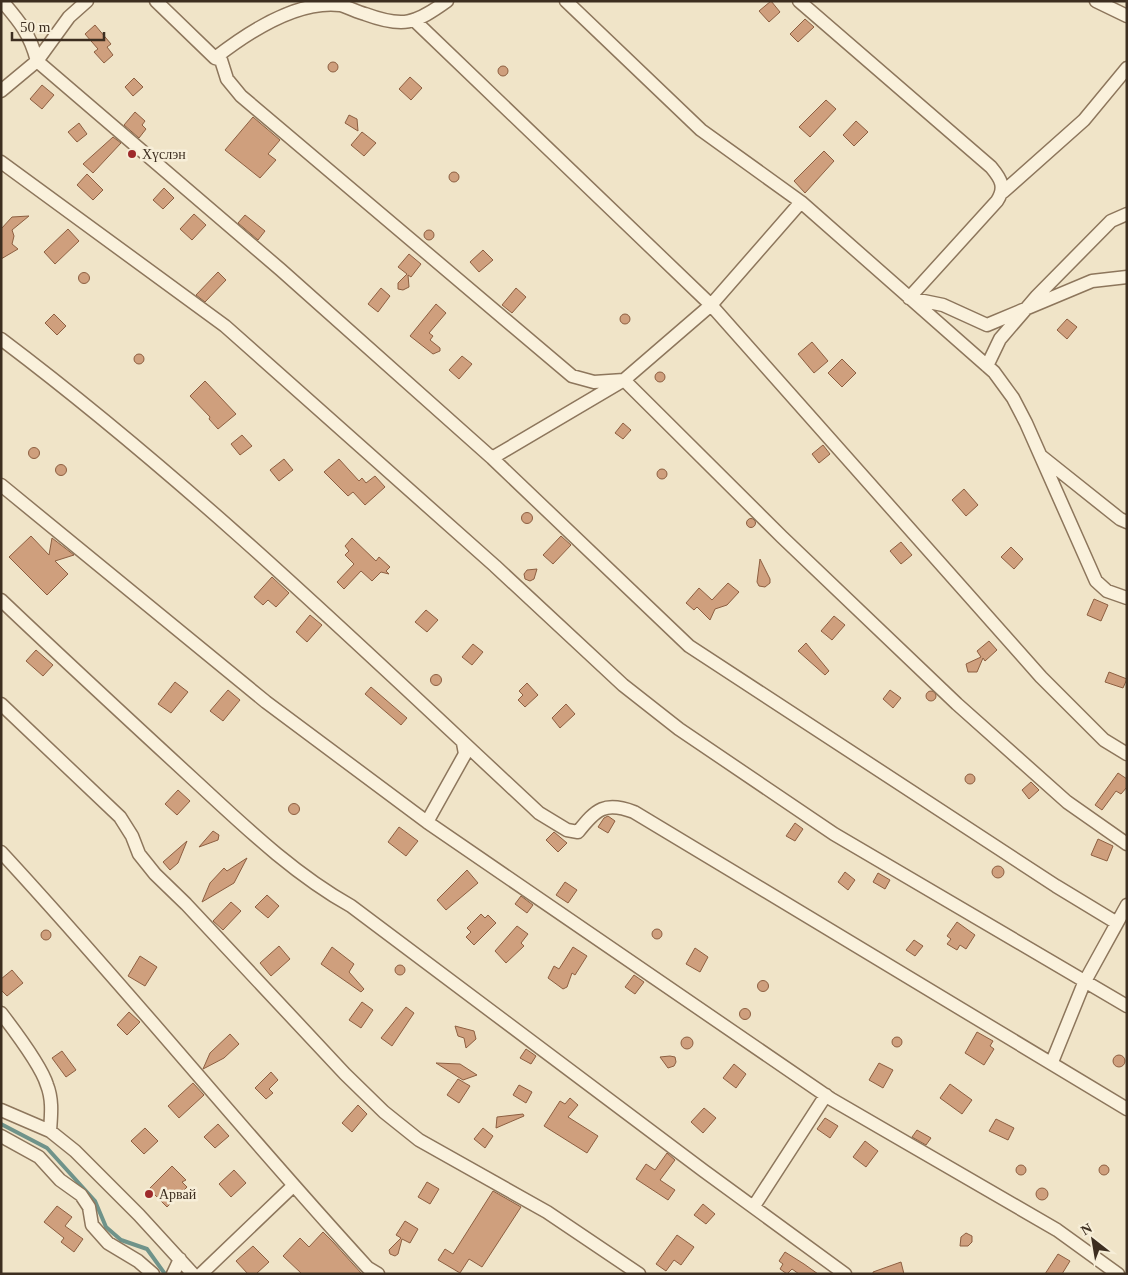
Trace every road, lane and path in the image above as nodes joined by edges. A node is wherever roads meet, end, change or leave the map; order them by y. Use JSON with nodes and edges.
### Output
{"nodes":[{"id":1,"x":2,"y":1,"type":"edge"},
{"id":2,"x":87,"y":1,"type":"edge"},
{"id":3,"x":156,"y":1,"type":"edge"},
{"id":4,"x":446,"y":1,"type":"edge"},
{"id":5,"x":566,"y":1,"type":"edge"},
{"id":6,"x":799,"y":1,"type":"edge"},
{"id":7,"x":1096,"y":1,"type":"edge"},
{"id":8,"x":309,"y":4,"type":"edge"},
{"id":9,"x":1127,"y":16,"type":"edge"},
{"id":10,"x":415,"y":22,"type":"junction"},
{"id":11,"x":215,"y":58,"type":"junction"},
{"id":12,"x":36,"y":61,"type":"junction"},
{"id":13,"x":1127,"y":68,"type":"edge"},
{"id":14,"x":1,"y":91,"type":"edge"},
{"id":15,"x":1,"y":162,"type":"edge"},
{"id":16,"x":1003,"y":192,"type":"junction"},
{"id":17,"x":800,"y":202,"type":"junction"},
{"id":18,"x":1127,"y":214,"type":"edge"},
{"id":19,"x":1127,"y":277,"type":"edge"},
{"id":20,"x":909,"y":298,"type":"junction"},
{"id":21,"x":711,"y":305,"type":"junction"},
{"id":22,"x":1025,"y":310,"type":"junction"},
{"id":23,"x":1,"y":339,"type":"edge"},
{"id":24,"x":987,"y":366,"type":"junction"},
{"id":25,"x":624,"y":380,"type":"junction"},
{"id":26,"x":1039,"y":454,"type":"junction"},
{"id":27,"x":492,"y":458,"type":"junction"},
{"id":28,"x":1,"y":485,"type":"edge"},
{"id":29,"x":1127,"y":522,"type":"edge"},
{"id":30,"x":1127,"y":598,"type":"edge"},
{"id":31,"x":1,"y":600,"type":"edge"},
{"id":32,"x":1,"y":704,"type":"edge"},
{"id":33,"x":463,"y":742,"type":"junction"},
{"id":34,"x":1127,"y":754,"type":"edge"},
{"id":35,"x":427,"y":822,"type":"junction"},
{"id":36,"x":1127,"y":844,"type":"edge"},
{"id":37,"x":1,"y":852,"type":"edge"},
{"id":38,"x":1127,"y":905,"type":"edge"},
{"id":39,"x":1117,"y":923,"type":"junction"},
{"id":40,"x":1084,"y":983,"type":"junction"},
{"id":41,"x":1127,"y":1006,"type":"edge"},
{"id":42,"x":1,"y":1013,"type":"edge"},
{"id":43,"x":1052,"y":1062,"type":"junction"},
{"id":44,"x":826,"y":1095,"type":"junction"},
{"id":45,"x":1127,"y":1109,"type":"edge"},
{"id":46,"x":1,"y":1110,"type":"edge"},
{"id":47,"x":50,"y":1131,"type":"junction"},
{"id":48,"x":1,"y":1136,"type":"edge"},
{"id":49,"x":293,"y":1186,"type":"junction"},
{"id":50,"x":754,"y":1206,"type":"junction"},
{"id":51,"x":180,"y":1259,"type":"junction"},
{"id":52,"x":153,"y":1274,"type":"edge"},
{"id":53,"x":173,"y":1274,"type":"edge"},
{"id":54,"x":193,"y":1274,"type":"edge"},
{"id":55,"x":201,"y":1274,"type":"edge"},
{"id":56,"x":378,"y":1274,"type":"edge"},
{"id":57,"x":639,"y":1274,"type":"edge"},
{"id":58,"x":845,"y":1274,"type":"edge"},
{"id":59,"x":1118,"y":1274,"type":"edge"}],
"edges":[{"from":1,"to":12,"type":"street"},
{"from":2,"to":12,"type":"street"},
{"from":3,"to":11,"type":"street"},
{"from":4,"to":10,"type":"street"},
{"from":5,"to":17,"type":"street"},
{"from":6,"to":16,"type":"street"},
{"from":7,"to":9,"type":"street"},
{"from":8,"to":10,"type":"street"},
{"from":8,"to":11,"type":"street"},
{"from":10,"to":21,"type":"street"},
{"from":11,"to":25,"type":"street"},
{"from":12,"to":14,"type":"street"},
{"from":12,"to":27,"type":"street"},
{"from":13,"to":16,"type":"street"},
{"from":15,"to":40,"type":"street"},
{"from":16,"to":20,"type":"street"},
{"from":17,"to":20,"type":"street"},
{"from":17,"to":21,"type":"street"},
{"from":18,"to":22,"type":"street"},
{"from":19,"to":22,"type":"street"},
{"from":20,"to":22,"type":"street"},
{"from":20,"to":24,"type":"street"},
{"from":21,"to":25,"type":"street"},
{"from":21,"to":34,"type":"street"},
{"from":22,"to":24,"type":"street"},
{"from":23,"to":33,"type":"street"},
{"from":24,"to":26,"type":"street"},
{"from":25,"to":27,"type":"street"},
{"from":25,"to":36,"type":"street"},
{"from":26,"to":29,"type":"street"},
{"from":26,"to":30,"type":"street"},
{"from":27,"to":39,"type":"street"},
{"from":28,"to":35,"type":"street"},
{"from":31,"to":50,"type":"street"},
{"from":32,"to":57,"type":"street"},
{"from":33,"to":35,"type":"street"},
{"from":33,"to":43,"type":"street"},
{"from":35,"to":44,"type":"street"},
{"from":37,"to":49,"type":"street"},
{"from":38,"to":39,"type":"street"},
{"from":39,"to":40,"type":"street"},
{"from":40,"to":41,"type":"street"},
{"from":40,"to":43,"type":"street"},
{"from":42,"to":47,"type":"street"},
{"from":43,"to":45,"type":"street"},
{"from":44,"to":50,"type":"street"},
{"from":44,"to":59,"type":"street"},
{"from":46,"to":47,"type":"street"},
{"from":47,"to":51,"type":"street"},
{"from":48,"to":52,"type":"street"},
{"from":49,"to":55,"type":"street"},
{"from":49,"to":56,"type":"street"},
{"from":50,"to":58,"type":"street"},
{"from":51,"to":53,"type":"street"},
{"from":51,"to":54,"type":"street"}]}
